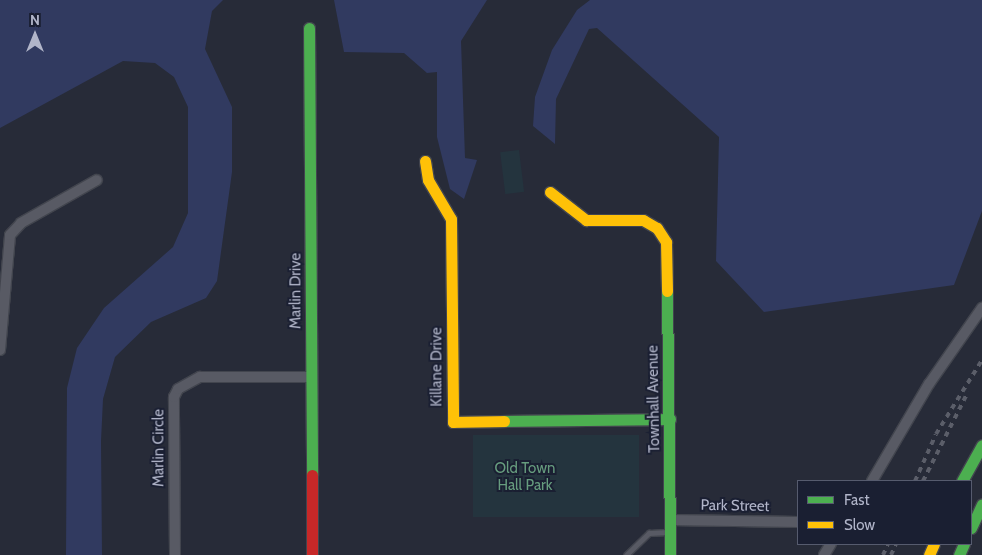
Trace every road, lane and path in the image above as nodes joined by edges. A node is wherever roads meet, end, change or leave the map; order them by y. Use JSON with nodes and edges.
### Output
{"nodes":[{"id":1,"x":309,"y":28,"type":"dead end"},
{"id":2,"x":425,"y":161,"type":"dead end"},
{"id":3,"x":97,"y":180,"type":"dead end"},
{"id":4,"x":550,"y":192,"type":"dead end"},
{"id":5,"x":982,"y":308,"type":"edge"},
{"id":6,"x":0,"y":346,"type":"edge"},
{"id":7,"x":311,"y":377,"type":"junction"},
{"id":8,"x":670,"y":419,"type":"junction"},
{"id":9,"x":982,"y":445,"type":"edge"},
{"id":10,"x":873,"y":480,"type":"edge"},
{"id":11,"x":963,"y":480,"type":"edge"},
{"id":12,"x":982,"y":504,"type":"edge"},
{"id":13,"x":797,"y":522,"type":"edge"},
{"id":14,"x":670,"y":526,"type":"junction"},
{"id":15,"x":972,"y":526,"type":"edge"},
{"id":16,"x":175,"y":555,"type":"edge"},
{"id":17,"x":312,"y":555,"type":"edge"},
{"id":18,"x":626,"y":555,"type":"edge"},
{"id":19,"x":670,"y":555,"type":"edge"}],
"edges":[{"from":1,"to":7,"type":"street","name":"Marlin Drive"},
{"from":2,"to":8,"type":"street","name":"Killane Drive"},
{"from":3,"to":6,"type":"street"},
{"from":4,"to":8,"type":"street","name":"Townhall Avenue"},
{"from":5,"to":10,"type":"street"},
{"from":7,"to":16,"type":"street","name":"Marlin Circle"},
{"from":7,"to":17,"type":"street","name":"Marlin Drive"},
{"from":8,"to":14,"type":"street","name":"Townhall Avenue"},
{"from":9,"to":11,"type":"street"},
{"from":12,"to":15,"type":"street"},
{"from":13,"to":14,"type":"street","name":"Park Street"},
{"from":14,"to":18,"type":"lane"},
{"from":14,"to":19,"type":"street","name":"Townhall Avenue"}]}
